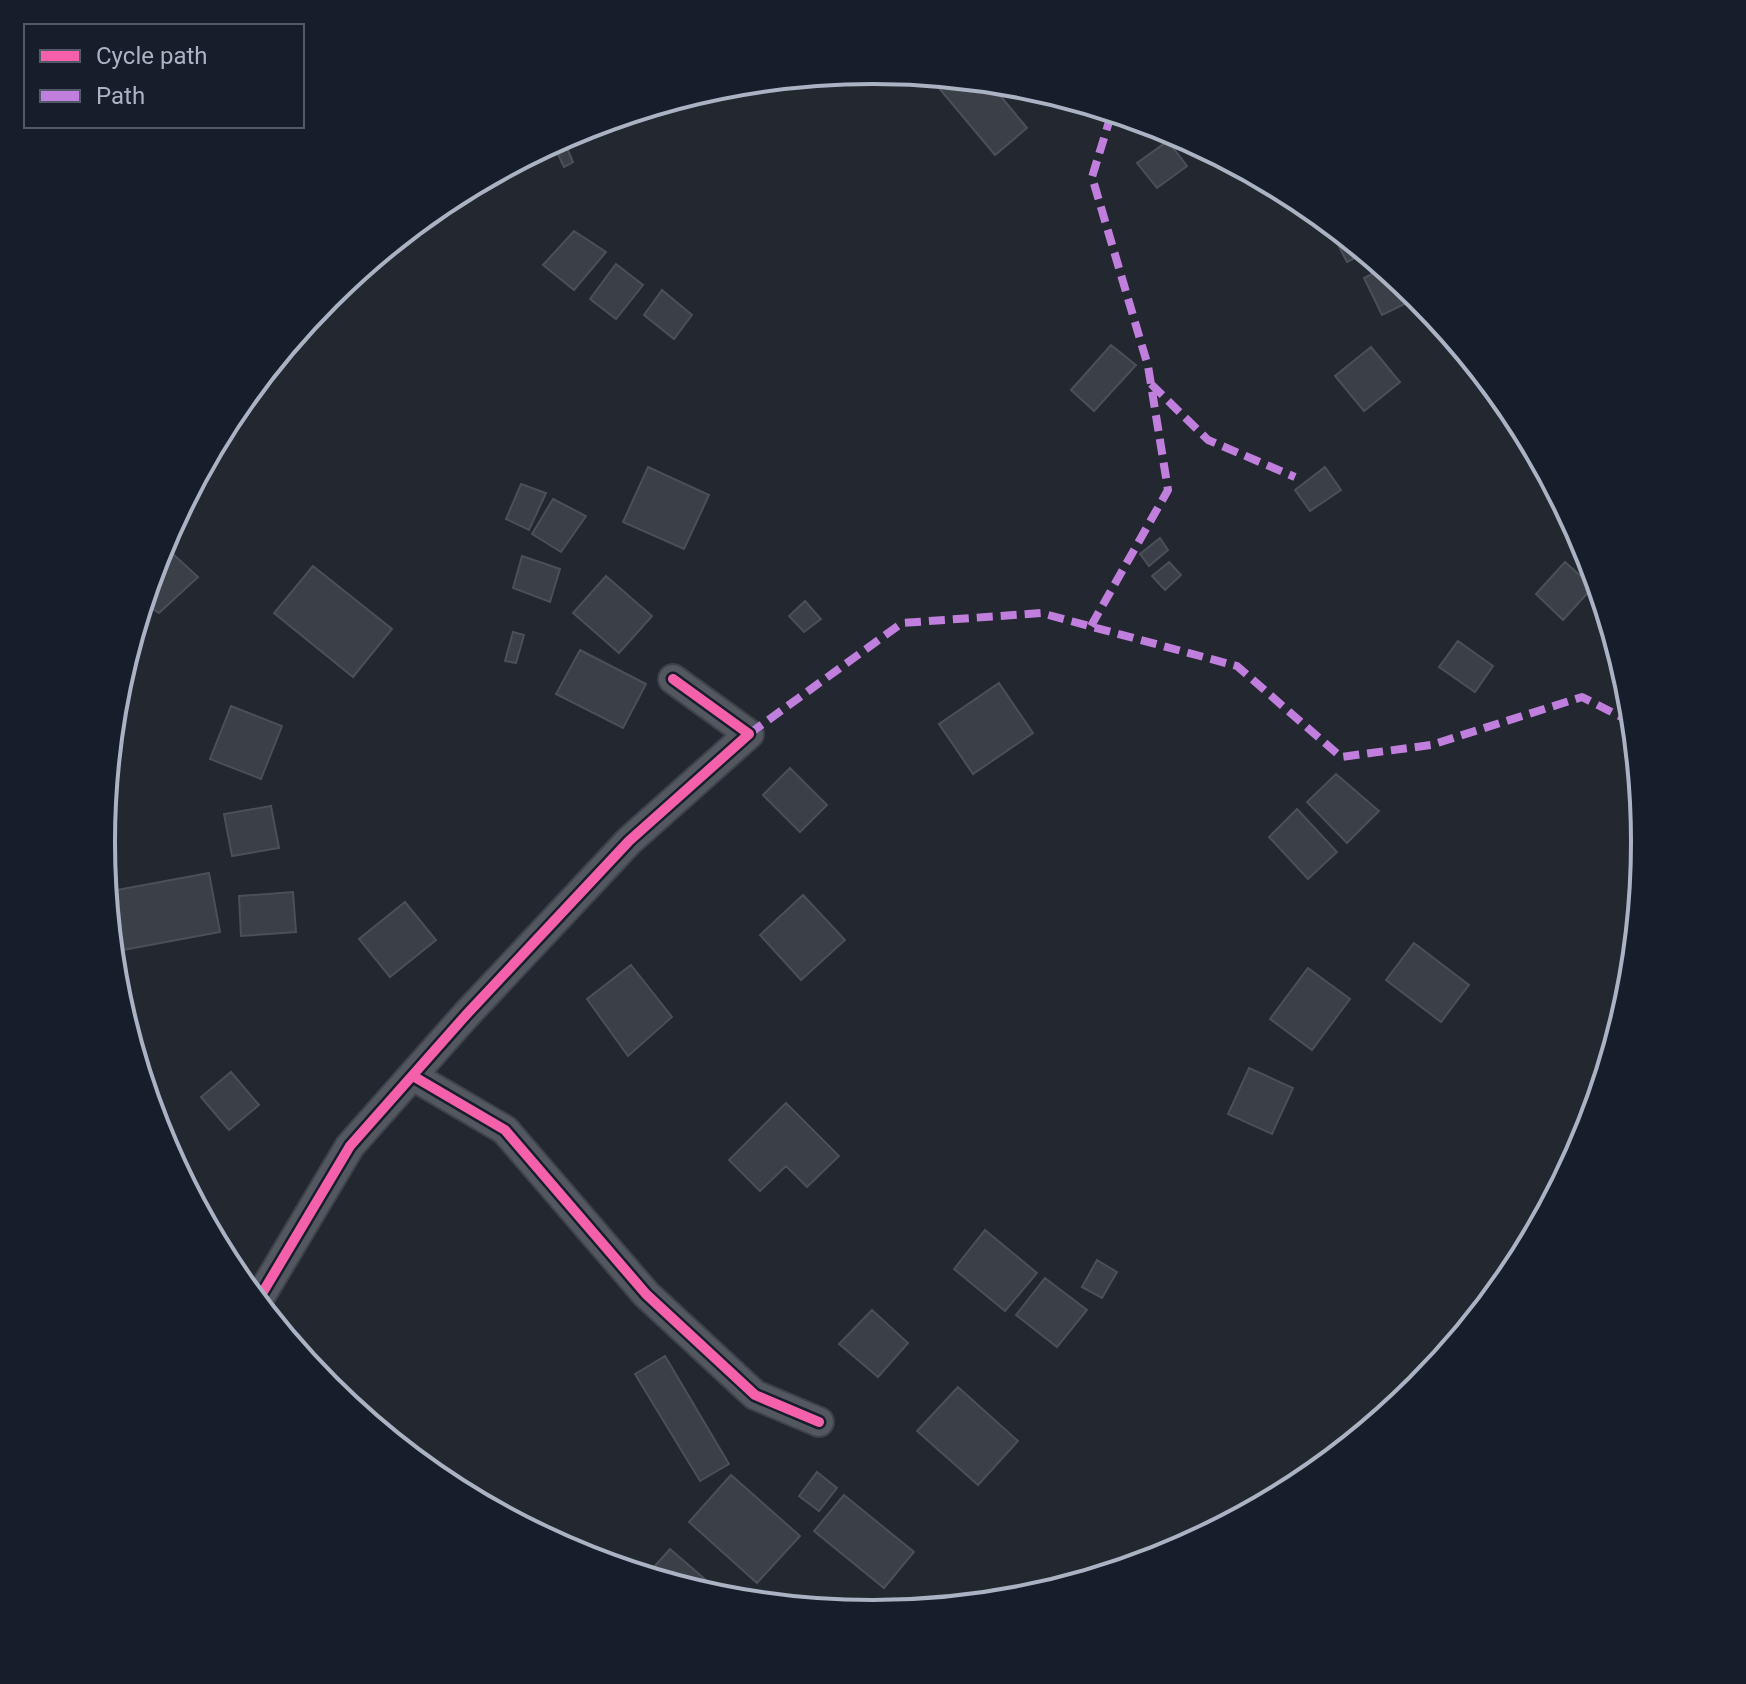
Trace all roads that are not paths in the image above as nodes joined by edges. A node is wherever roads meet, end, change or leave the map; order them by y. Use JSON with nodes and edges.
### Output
{"nodes":[{"id":1,"x":673,"y":679,"type":"dead end"},
{"id":2,"x":413,"y":1076,"type":"junction"},
{"id":3,"x":263,"y":1291,"type":"edge"},
{"id":4,"x":819,"y":1422,"type":"dead end"}],
"edges":[{"from":1,"to":2,"type":"street"},
{"from":2,"to":3,"type":"street"},
{"from":2,"to":4,"type":"street"}]}
